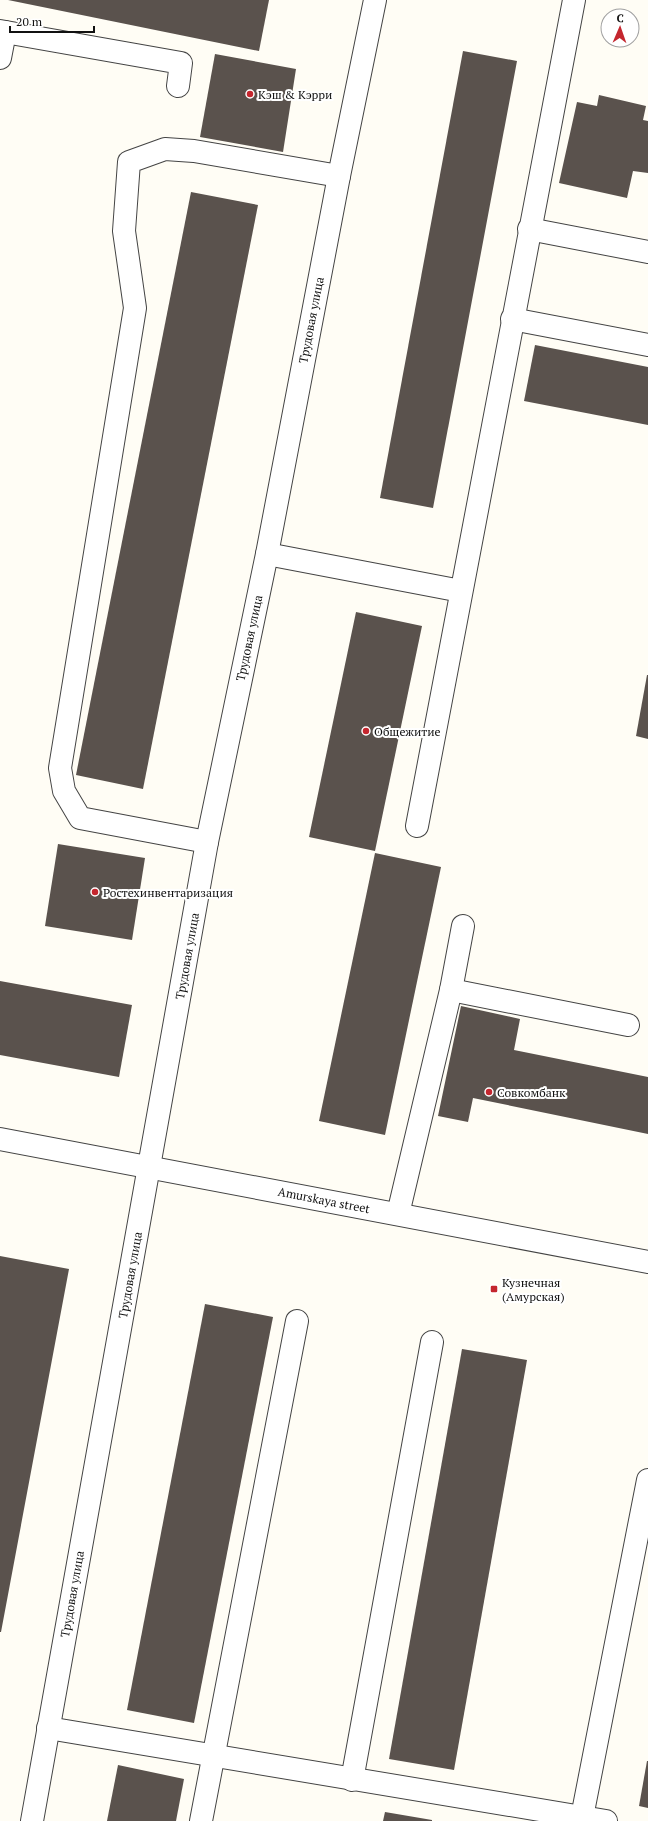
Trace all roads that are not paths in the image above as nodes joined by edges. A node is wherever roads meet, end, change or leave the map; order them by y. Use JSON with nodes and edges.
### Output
{"nodes":[{"id":1,"x":375,"y":0,"type":"edge"},
{"id":2,"x":574,"y":0,"type":"edge"},
{"id":3,"x":2,"y":32,"type":"edge"},
{"id":4,"x":0,"y":58,"type":"edge"},
{"id":5,"x":178,"y":86,"type":"dead end"},
{"id":6,"x":339,"y":176,"type":"junction"},
{"id":7,"x":529,"y":229,"type":"junction"},
{"id":8,"x":648,"y":252,"type":"edge"},
{"id":9,"x":512,"y":319,"type":"junction"},
{"id":10,"x":648,"y":345,"type":"edge"},
{"id":11,"x":267,"y":554,"type":"junction"},
{"id":12,"x":461,"y":591,"type":"junction"},
{"id":13,"x":417,"y":826,"type":"dead end"},
{"id":14,"x":207,"y":842,"type":"junction"},
{"id":15,"x":463,"y":926,"type":"dead end"},
{"id":16,"x":451,"y":990,"type":"junction"},
{"id":17,"x":628,"y":1025,"type":"dead end"},
{"id":18,"x":0,"y":1139,"type":"edge"},
{"id":19,"x":150,"y":1166,"type":"junction"},
{"id":20,"x":398,"y":1214,"type":"junction"},
{"id":21,"x":648,"y":1262,"type":"edge"},
{"id":22,"x":297,"y":1321,"type":"dead end"},
{"id":23,"x":432,"y":1342,"type":"dead end"},
{"id":24,"x":648,"y":1480,"type":"edge"},
{"id":25,"x":48,"y":1728,"type":"junction"},
{"id":26,"x":213,"y":1755,"type":"junction"},
{"id":27,"x":352,"y":1780,"type":"junction"},
{"id":28,"x":582,"y":1817,"type":"junction"},
{"id":29,"x":32,"y":1821,"type":"edge"},
{"id":30,"x":201,"y":1821,"type":"edge"},
{"id":31,"x":606,"y":1821,"type":"edge"}],
"edges":[{"from":1,"to":6,"type":"street","name":"Трудовая улица"},
{"from":2,"to":7,"type":"street"},
{"from":3,"to":4,"type":"street"},
{"from":3,"to":5,"type":"street"},
{"from":6,"to":11,"type":"street","name":"Трудовая улица"},
{"from":6,"to":14,"type":"street"},
{"from":7,"to":8,"type":"street"},
{"from":7,"to":9,"type":"street"},
{"from":9,"to":10,"type":"street"},
{"from":9,"to":12,"type":"street"},
{"from":11,"to":12,"type":"street"},
{"from":11,"to":14,"type":"street","name":"Трудовая улица"},
{"from":12,"to":13,"type":"street"},
{"from":14,"to":19,"type":"street","name":"Трудовая улица"},
{"from":15,"to":16,"type":"street"},
{"from":16,"to":17,"type":"street"},
{"from":16,"to":20,"type":"street"},
{"from":18,"to":19,"type":"street","name":"Amurskaya street"},
{"from":19,"to":20,"type":"street","name":"Amurskaya street"},
{"from":19,"to":25,"type":"street","name":"Трудовая улица"},
{"from":20,"to":21,"type":"street","name":"Amurskaya street"},
{"from":22,"to":26,"type":"street"},
{"from":23,"to":27,"type":"street"},
{"from":24,"to":28,"type":"street"},
{"from":25,"to":26,"type":"street"},
{"from":25,"to":29,"type":"street","name":"Трудовая улица"},
{"from":26,"to":27,"type":"street"},
{"from":26,"to":30,"type":"street"},
{"from":27,"to":28,"type":"street"},
{"from":28,"to":31,"type":"street"}]}
